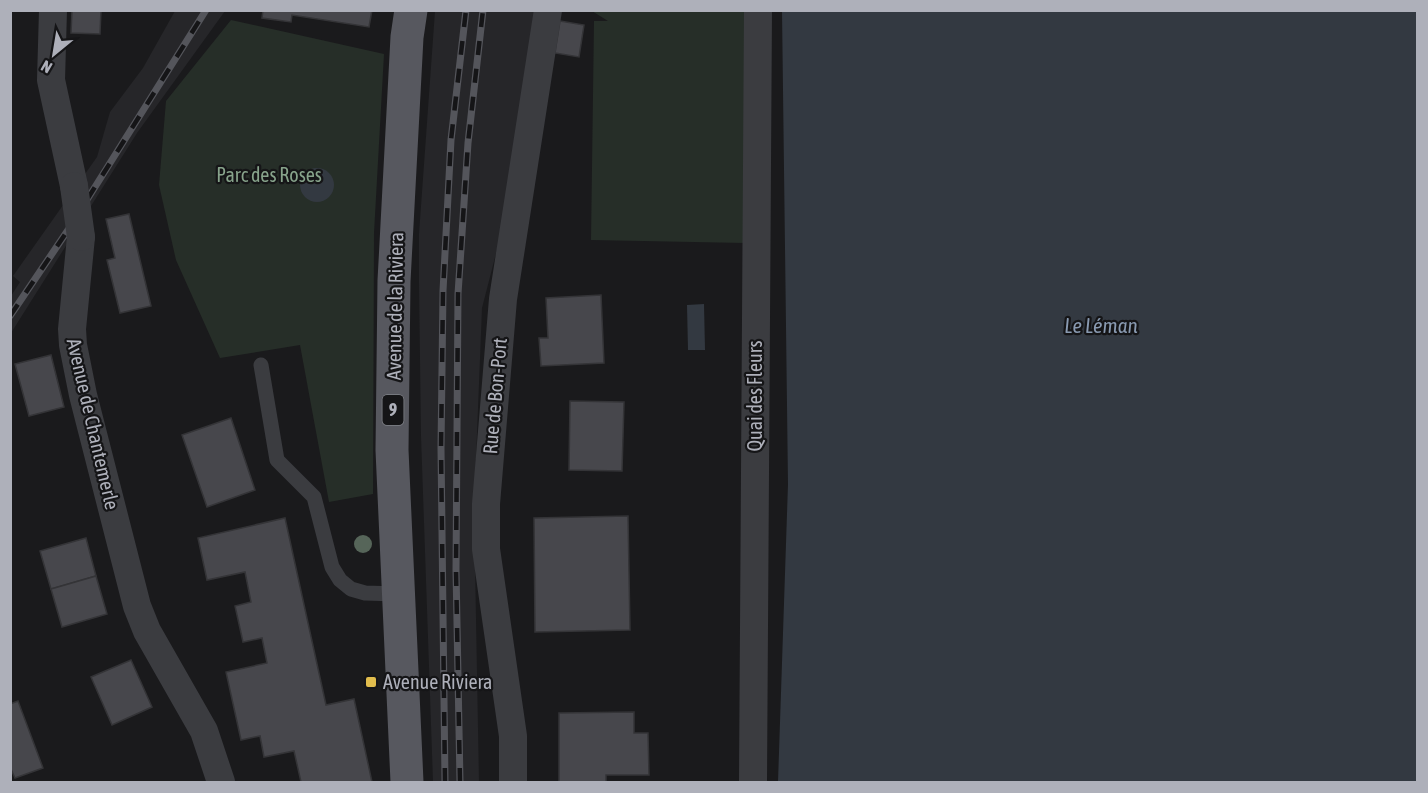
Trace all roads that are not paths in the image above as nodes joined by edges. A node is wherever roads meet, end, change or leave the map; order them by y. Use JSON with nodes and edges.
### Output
{"nodes":[{"id":1,"x":53,"y":10,"type":"edge"},
{"id":2,"x":411,"y":10,"type":"edge"},
{"id":3,"x":548,"y":10,"type":"edge"},
{"id":4,"x":758,"y":10,"type":"edge"},
{"id":5,"x":261,"y":365,"type":"dead end"},
{"id":6,"x":398,"y":594,"type":"junction"},
{"id":7,"x":221,"y":783,"type":"edge"},
{"id":8,"x":407,"y":783,"type":"edge"},
{"id":9,"x":513,"y":783,"type":"edge"},
{"id":10,"x":753,"y":783,"type":"edge"}],
"edges":[{"from":1,"to":7,"type":"street","name":"Avenue de Chantemerle","bridge":true},
{"from":2,"to":6,"type":"main road","name":"Avenue de la Riviera","number":"9"},
{"from":3,"to":9,"type":"street","name":"Rue de Bon-Port"},
{"from":4,"to":10,"type":"street","name":"Quai des Fleurs"},
{"from":5,"to":6,"type":"lane"},
{"from":6,"to":8,"type":"main road","name":"Avenue de la Riviera","number":"9"}]}
